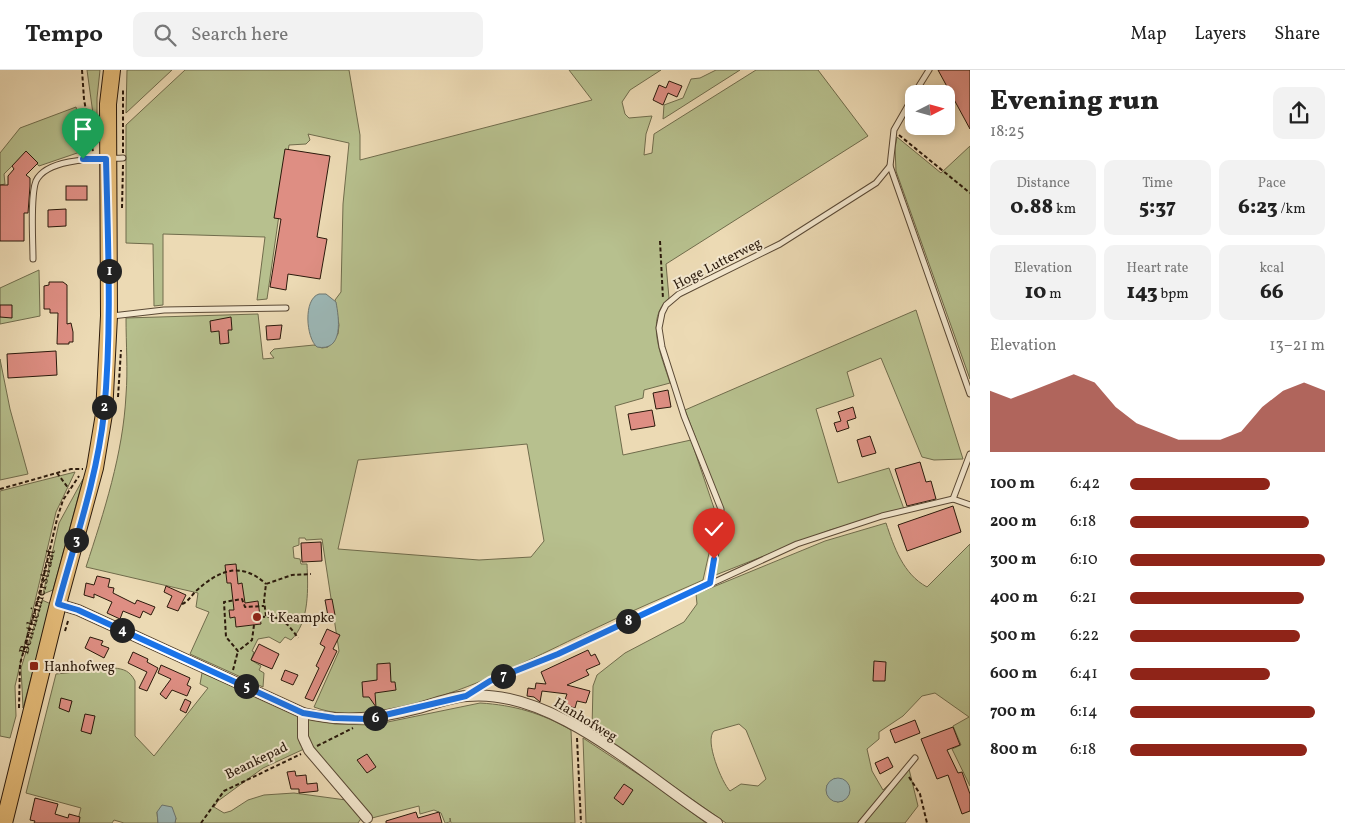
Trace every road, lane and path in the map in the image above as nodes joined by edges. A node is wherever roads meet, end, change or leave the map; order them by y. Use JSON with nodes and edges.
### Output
{"nodes":[{"id":1,"x":82,"y":70,"type":"edge"},
{"id":2,"x":102,"y":70,"type":"edge"},
{"id":3,"x":112,"y":70,"type":"edge"},
{"id":4,"x":929,"y":70,"type":"edge"},
{"id":5,"x":920,"y":85,"type":"edge"},
{"id":6,"x":123,"y":87,"type":"dead end"},
{"id":7,"x":905,"y":110,"type":"edge"},
{"id":8,"x":123,"y":122,"type":"dead end"},
{"id":9,"x":894,"y":130,"type":"junction"},
{"id":10,"x":108,"y":158,"type":"junction"},
{"id":11,"x":890,"y":166,"type":"junction"},
{"id":12,"x":970,"y":193,"type":"edge"},
{"id":13,"x":660,"y":241,"type":"dead end"},
{"id":14,"x":33,"y":259,"type":"dead end"},
{"id":15,"x":286,"y":308,"type":"dead end"},
{"id":16,"x":663,"y":309,"type":"junction"},
{"id":17,"x":110,"y":316,"type":"junction"},
{"id":18,"x":970,"y":394,"type":"edge"},
{"id":19,"x":970,"y":454,"type":"edge"},
{"id":20,"x":95,"y":468,"type":"junction"},
{"id":21,"x":57,"y":473,"type":"junction"},
{"id":22,"x":0,"y":489,"type":"edge"},
{"id":23,"x":953,"y":498,"type":"junction"},
{"id":24,"x":970,"y":505,"type":"edge"},
{"id":25,"x":311,"y":574,"type":"dead end"},
{"id":26,"x":710,"y":583,"type":"junction"},
{"id":27,"x":266,"y":584,"type":"junction"},
{"id":28,"x":58,"y":604,"type":"junction"},
{"id":29,"x":182,"y":604,"type":"dead end"},
{"id":30,"x":264,"y":606,"type":"junction"},
{"id":31,"x":266,"y":616,"type":"junction"},
{"id":32,"x":261,"y":617,"type":"dead end"},
{"id":33,"x":254,"y":625,"type":"dead end"},
{"id":34,"x":298,"y":638,"type":"dead end"},
{"id":35,"x":238,"y":651,"type":"junction"},
{"id":36,"x":230,"y":679,"type":"junction"},
{"id":37,"x":466,"y":696,"type":"junction"},
{"id":38,"x":303,"y":713,"type":"junction"},
{"id":39,"x":19,"y":715,"type":"dead end"},
{"id":40,"x":368,"y":719,"type":"junction"},
{"id":41,"x":576,"y":726,"type":"junction"},
{"id":42,"x":308,"y":750,"type":"junction"},
{"id":43,"x":915,"y":758,"type":"dead end"},
{"id":44,"x":904,"y":770,"type":"junction"},
{"id":45,"x":367,"y":818,"type":"dead end"},
{"id":46,"x":4,"y":823,"type":"edge"},
{"id":47,"x":201,"y":823,"type":"edge"},
{"id":48,"x":581,"y":823,"type":"edge"},
{"id":49,"x":717,"y":823,"type":"edge"},
{"id":50,"x":861,"y":823,"type":"edge"},
{"id":51,"x":927,"y":823,"type":"edge"}],
"edges":[{"from":1,"to":10,"type":"path"},
{"from":2,"to":10,"type":"main road","name":"Bentheimerstraat"},
{"from":3,"to":10,"type":"main road","name":"Bentheimerstraat"},
{"from":4,"to":5,"type":"lane"},
{"from":6,"to":8,"type":"path"},
{"from":7,"to":9,"type":"lane"},
{"from":9,"to":11,"type":"lane"},
{"from":9,"to":12,"type":"path"},
{"from":10,"to":14,"type":"lane"},
{"from":10,"to":17,"type":"main road","name":"Bentheimerstraat"},
{"from":11,"to":16,"type":"lane","name":"Hoge Lutterweg"},
{"from":11,"to":18,"type":"lane"},
{"from":13,"to":16,"type":"path"},
{"from":15,"to":17,"type":"lane"},
{"from":16,"to":26,"type":"lane"},
{"from":17,"to":20,"type":"main road","name":"Bentheimerstraat"},
{"from":19,"to":23,"type":"lane"},
{"from":20,"to":21,"type":"path"},
{"from":20,"to":28,"type":"main road","name":"Bentheimerstraat"},
{"from":21,"to":22,"type":"path"},
{"from":21,"to":39,"type":"path","name":"Bentheimerstraat"},
{"from":23,"to":24,"type":"lane"},
{"from":23,"to":26,"type":"lane"},
{"from":25,"to":27,"type":"path"},
{"from":26,"to":37,"type":"lane"},
{"from":27,"to":29,"type":"path"},
{"from":27,"to":30,"type":"path"},
{"from":28,"to":36,"type":"street","name":"Hanhofweg"},
{"from":28,"to":46,"type":"main road","name":"Bentheimerstraat"},
{"from":30,"to":31,"type":"path"},
{"from":30,"to":35,"type":"path"},
{"from":31,"to":32,"type":"path"},
{"from":31,"to":34,"type":"path"},
{"from":33,"to":35,"type":"path"},
{"from":35,"to":36,"type":"path"},
{"from":36,"to":38,"type":"street","name":"Hanhofweg"},
{"from":37,"to":40,"type":"street","name":"Hanhofweg"},
{"from":37,"to":41,"type":"street","name":"Hanhofweg"},
{"from":38,"to":40,"type":"street","name":"Hanhofweg"},
{"from":38,"to":42,"type":"street","name":"Beankepad"},
{"from":40,"to":42,"type":"path","name":"Beankepad"},
{"from":41,"to":48,"type":"path"},
{"from":41,"to":49,"type":"street","name":"Hanhofweg"},
{"from":42,"to":45,"type":"street","name":"Beankepad"},
{"from":42,"to":47,"type":"path","name":"Beankepad"},
{"from":43,"to":44,"type":"lane"},
{"from":44,"to":50,"type":"lane"},
{"from":44,"to":51,"type":"path"}]}
